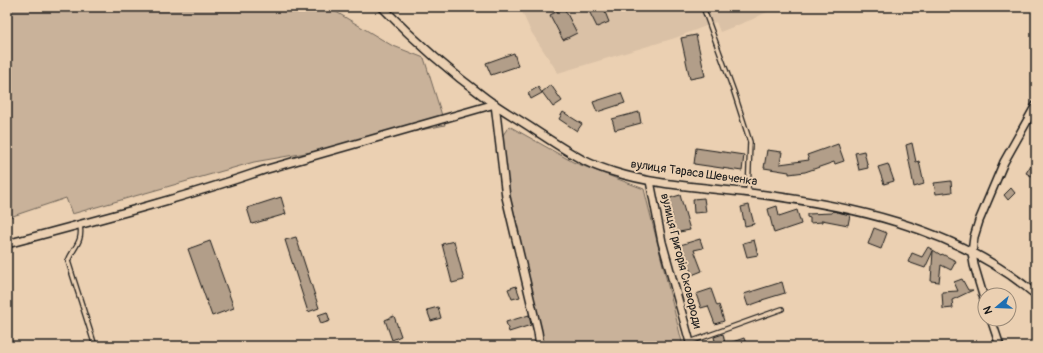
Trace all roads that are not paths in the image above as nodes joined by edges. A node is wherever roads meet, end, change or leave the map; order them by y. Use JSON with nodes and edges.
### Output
{"nodes":[{"id":1,"x":382,"y":7,"type":"edge"},
{"id":2,"x":703,"y":7,"type":"edge"},
{"id":3,"x":1036,"y":105,"type":"edge"},
{"id":4,"x":650,"y":181,"type":"junction"},
{"id":5,"x":748,"y":192,"type":"junction"},
{"id":6,"x":80,"y":225,"type":"junction"},
{"id":7,"x":7,"y":244,"type":"edge"},
{"id":8,"x":972,"y":253,"type":"junction"},
{"id":9,"x":980,"y":287,"type":"edge"},
{"id":10,"x":1036,"y":295,"type":"edge"},
{"id":11,"x":782,"y":309,"type":"dead end"},
{"id":12,"x":994,"y":327,"type":"edge"},
{"id":13,"x":690,"y":344,"type":"edge"},
{"id":14,"x":95,"y":346,"type":"edge"},
{"id":15,"x":540,"y":346,"type":"edge"},
{"id":16,"x":1000,"y":346,"type":"edge"}],
"edges":[{"from":1,"to":4,"type":"street","name":"вулиця Тараса Шевченка"},
{"from":2,"to":5,"type":"lane"},
{"from":3,"to":8,"type":"street"},
{"from":4,"to":5,"type":"street","name":"вулиця Тараса Шевченка"},
{"from":4,"to":13,"type":"street","name":"вулиця Григорія Сковороди"},
{"from":5,"to":8,"type":"street","name":"вулиця Тараса Шевченка"},
{"from":6,"to":7,"type":"street"},
{"from":6,"to":14,"type":"lane"},
{"from":6,"to":15,"type":"street"},
{"from":8,"to":9,"type":"street"},
{"from":8,"to":10,"type":"street","name":"вулиця Тараса Шевченка"},
{"from":11,"to":13,"type":"lane"},
{"from":12,"to":16,"type":"street"}]}
